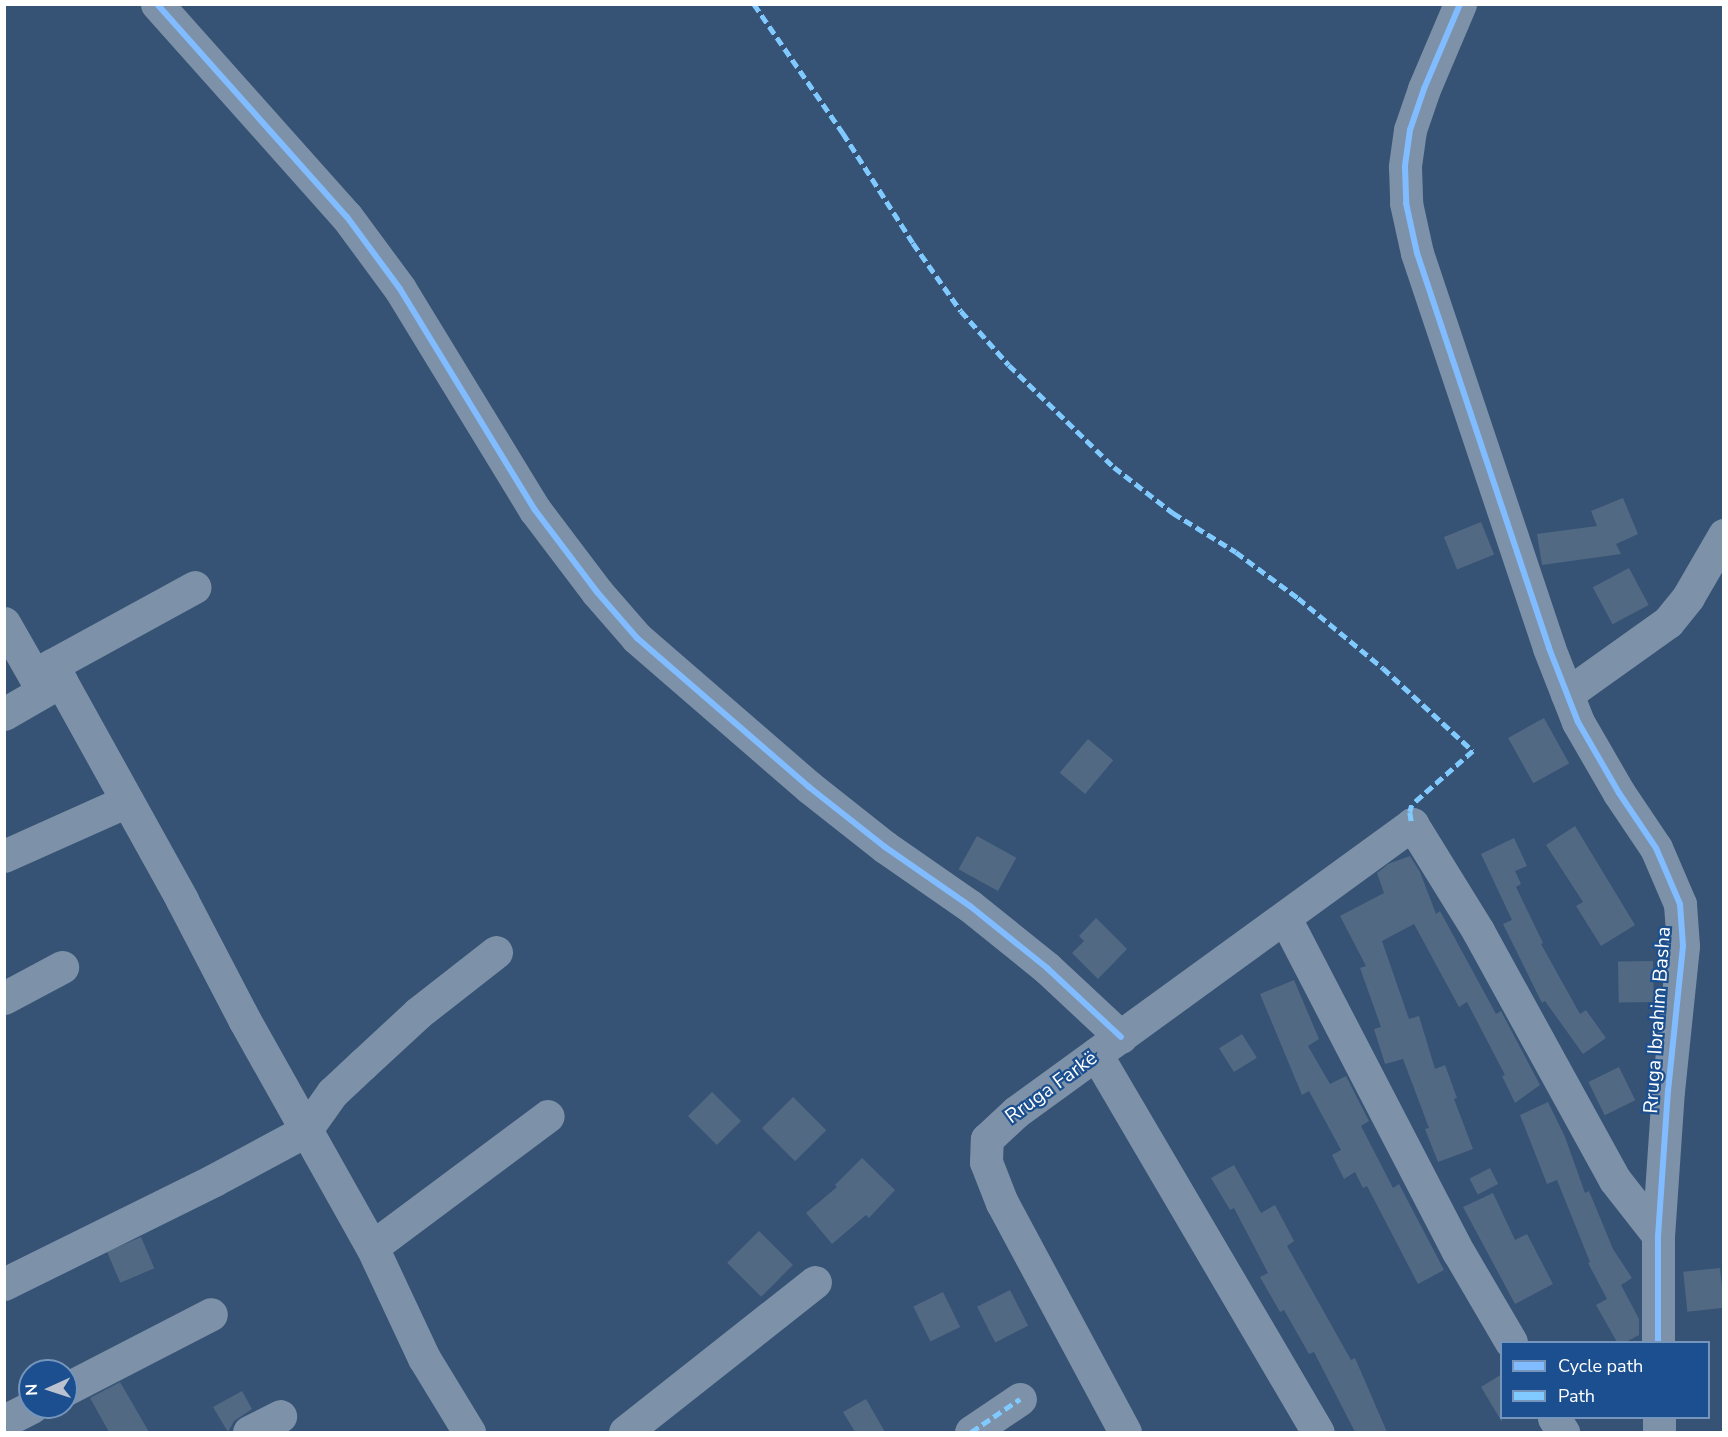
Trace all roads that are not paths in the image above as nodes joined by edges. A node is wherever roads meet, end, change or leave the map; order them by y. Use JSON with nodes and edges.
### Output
{"nodes":[{"id":1,"x":157,"y":4,"type":"edge"},
{"id":2,"x":1460,"y":4,"type":"edge"},
{"id":3,"x":1724,"y":535,"type":"edge"},
{"id":4,"x":195,"y":587,"type":"dead end"},
{"id":5,"x":4,"y":623,"type":"edge"},
{"id":6,"x":48,"y":678,"type":"junction"},
{"id":7,"x":1567,"y":694,"type":"junction"},
{"id":8,"x":4,"y":714,"type":"edge"},
{"id":9,"x":127,"y":801,"type":"junction"},
{"id":10,"x":4,"y":856,"type":"edge"},
{"id":11,"x":1285,"y":918,"type":"junction"},
{"id":12,"x":496,"y":952,"type":"dead end"},
{"id":13,"x":63,"y":967,"type":"dead end"},
{"id":14,"x":4,"y":998,"type":"edge"},
{"id":15,"x":1109,"y":1045,"type":"junction"},
{"id":16,"x":548,"y":1116,"type":"dead end"},
{"id":17,"x":305,"y":1131,"type":"junction"},
{"id":18,"x":1658,"y":1235,"type":"junction"},
{"id":19,"x":372,"y":1247,"type":"junction"},
{"id":20,"x":815,"y":1281,"type":"dead end"},
{"id":21,"x":4,"y":1284,"type":"edge"},
{"id":22,"x":211,"y":1314,"type":"dead end"},
{"id":23,"x":1510,"y":1341,"type":"edge"},
{"id":24,"x":1658,"y":1341,"type":"edge"},
{"id":25,"x":78,"y":1383,"type":"edge"},
{"id":26,"x":1020,"y":1399,"type":"dead end"},
{"id":27,"x":18,"y":1414,"type":"edge"},
{"id":28,"x":280,"y":1416,"type":"dead end"},
{"id":29,"x":1555,"y":1419,"type":"edge"},
{"id":30,"x":4,"y":1421,"type":"edge"},
{"id":31,"x":249,"y":1432,"type":"edge"},
{"id":32,"x":469,"y":1432,"type":"edge"},
{"id":33,"x":625,"y":1432,"type":"edge"},
{"id":34,"x":971,"y":1432,"type":"edge"},
{"id":35,"x":1125,"y":1432,"type":"edge"},
{"id":36,"x":1318,"y":1432,"type":"edge"},
{"id":37,"x":1563,"y":1432,"type":"edge"}],
"edges":[{"from":1,"to":15,"type":"street"},
{"from":2,"to":7,"type":"street","name":"Rruga Ibrahim Basha"},
{"from":3,"to":7,"type":"street"},
{"from":4,"to":6,"type":"street"},
{"from":5,"to":6,"type":"street"},
{"from":6,"to":8,"type":"street"},
{"from":6,"to":9,"type":"street"},
{"from":7,"to":18,"type":"street","name":"Rruga Ibrahim Basha"},
{"from":9,"to":10,"type":"street"},
{"from":9,"to":17,"type":"street"},
{"from":11,"to":15,"type":"street","name":"Rruga Farkë"},
{"from":11,"to":18,"type":"street","name":"Rruga Farkë"},
{"from":11,"to":23,"type":"street"},
{"from":12,"to":17,"type":"street"},
{"from":13,"to":14,"type":"street"},
{"from":15,"to":35,"type":"street","name":"Rruga Farkë"},
{"from":15,"to":36,"type":"street"},
{"from":16,"to":19,"type":"street"},
{"from":17,"to":19,"type":"street"},
{"from":17,"to":21,"type":"street"},
{"from":18,"to":24,"type":"street","name":"Rruga Ibrahim Basha"},
{"from":19,"to":32,"type":"street"},
{"from":20,"to":33,"type":"street"},
{"from":22,"to":25,"type":"street"},
{"from":26,"to":34,"type":"street"},
{"from":27,"to":30,"type":"street"},
{"from":28,"to":31,"type":"street"},
{"from":29,"to":37,"type":"street"}]}
